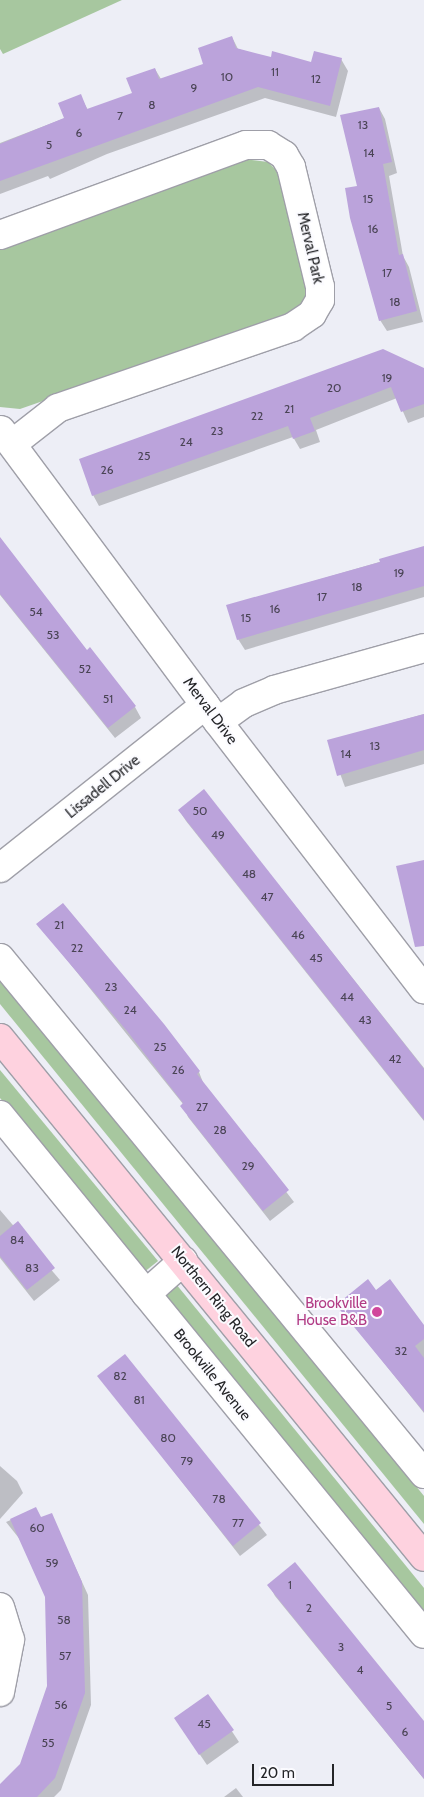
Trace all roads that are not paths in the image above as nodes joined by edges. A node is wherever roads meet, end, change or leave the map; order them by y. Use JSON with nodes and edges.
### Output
{"nodes":[{"id":1,"x":0,"y":234,"type":"edge"},
{"id":2,"x":6,"y":437,"type":"edge"},
{"id":3,"x":424,"y":648,"type":"edge"},
{"id":4,"x":212,"y":713,"type":"junction"},
{"id":5,"x":0,"y":868,"type":"edge"},
{"id":6,"x":0,"y":958,"type":"edge"},
{"id":7,"x":424,"y":989,"type":"edge"},
{"id":8,"x":0,"y":1038,"type":"edge"},
{"id":9,"x":0,"y":1115,"type":"edge"},
{"id":10,"x":183,"y":1260,"type":"junction"},
{"id":11,"x":146,"y":1294,"type":"junction"},
{"id":12,"x":424,"y":1474,"type":"edge"},
{"id":13,"x":424,"y":1557,"type":"edge"},
{"id":14,"x":0,"y":1607,"type":"edge"},
{"id":15,"x":424,"y":1634,"type":"edge"},
{"id":16,"x":0,"y":1692,"type":"edge"}],
"edges":[{"from":1,"to":2,"type":"street","name":"Merval Park"},
{"from":2,"to":4,"type":"street","name":"Merval Drive"},
{"from":3,"to":4,"type":"street","name":"Lissadell Drive"},
{"from":4,"to":5,"type":"street","name":"Lissadell Drive"},
{"from":4,"to":7,"type":"street","name":"Merval Drive"},
{"from":6,"to":12,"type":"street"},
{"from":8,"to":10,"type":"main road","name":"Northern Ring Road"},
{"from":9,"to":11,"type":"street","name":"Brookville Avenue"},
{"from":10,"to":11,"type":"street"},
{"from":10,"to":13,"type":"main road","name":"Northern Ring Road"},
{"from":11,"to":15,"type":"street","name":"Brookville Avenue"},
{"from":14,"to":16,"type":"street"}]}
